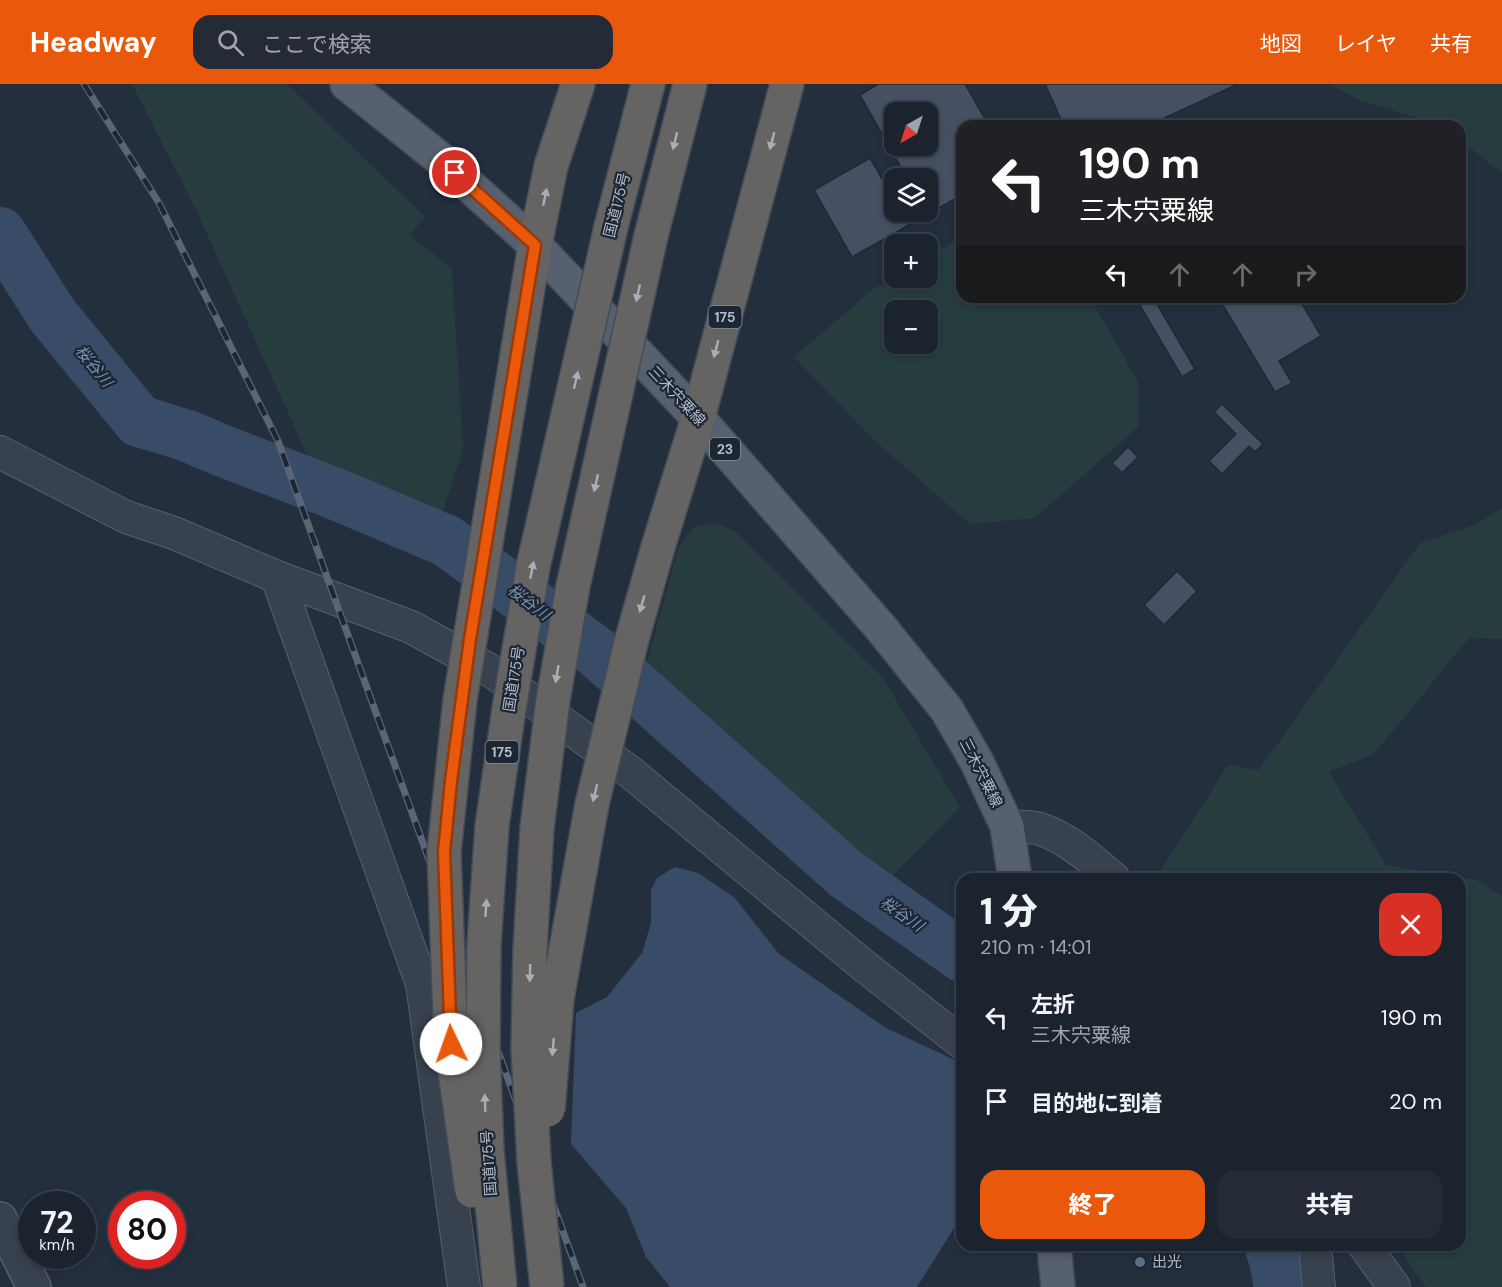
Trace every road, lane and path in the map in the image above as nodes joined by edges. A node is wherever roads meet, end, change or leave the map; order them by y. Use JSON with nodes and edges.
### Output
{"nodes":[{"id":1,"x":347,"y":84,"type":"edge"},
{"id":2,"x":578,"y":84,"type":"edge"},
{"id":3,"x":648,"y":84,"type":"edge"},
{"id":4,"x":690,"y":84,"type":"edge"},
{"id":5,"x":787,"y":84,"type":"edge"},
{"id":6,"x":535,"y":245,"type":"junction"},
{"id":7,"x":698,"y":418,"type":"junction"},
{"id":8,"x":0,"y":452,"type":"edge"},
{"id":9,"x":278,"y":577,"type":"junction"},
{"id":10,"x":1007,"y":826,"type":"junction"},
{"id":11,"x":1014,"y":873,"type":"edge"},
{"id":12,"x":1107,"y":873,"type":"edge"},
{"id":13,"x":956,"y":1038,"type":"edge"},
{"id":14,"x":0,"y":1220,"type":"edge"},
{"id":15,"x":1055,"y":1251,"type":"edge"},
{"id":16,"x":1316,"y":1251,"type":"edge"},
{"id":17,"x":1368,"y":1251,"type":"edge"},
{"id":18,"x":543,"y":1253,"type":"junction"},
{"id":19,"x":34,"y":1287,"type":"edge"},
{"id":20,"x":464,"y":1287,"type":"edge"},
{"id":21,"x":490,"y":1287,"type":"edge"},
{"id":22,"x":500,"y":1287,"type":"edge"},
{"id":23,"x":548,"y":1287,"type":"edge"},
{"id":24,"x":1058,"y":1287,"type":"edge"},
{"id":25,"x":1319,"y":1287,"type":"edge"},
{"id":26,"x":1394,"y":1287,"type":"edge"}],
"edges":[{"from":1,"to":6,"type":"main road","name":"三木宍粟線","number":"23"},
{"from":6,"to":2,"type":"highway","one_way":true},
{"from":22,"to":3,"type":"highway","name":"国道175号","number":"175","one_way":true,"bridge":true},
{"from":4,"to":18,"type":"highway","number":"175","one_way":true,"bridge":true},
{"from":5,"to":7,"type":"highway","number":"175","one_way":true},
{"from":6,"to":7,"type":"main road","name":"三木宍粟線","number":"23"},
{"from":6,"to":21,"type":"highway","bridge":true},
{"from":7,"to":10,"type":"main road","name":"三木宍粟線","number":"23"},
{"from":7,"to":18,"type":"highway","number":"175","one_way":true,"bridge":true},
{"from":8,"to":9,"type":"street"},
{"from":9,"to":13,"type":"street"},
{"from":9,"to":20,"type":"street"},
{"from":10,"to":11,"type":"main road","name":"三木宍粟線","number":"23"},
{"from":10,"to":12,"type":"street"},
{"from":14,"to":19,"type":"street"},
{"from":15,"to":24,"type":"main road"},
{"from":16,"to":25,"type":"street"},
{"from":17,"to":26,"type":"street"},
{"from":18,"to":23,"type":"highway","number":"175","bridge":true}]}
